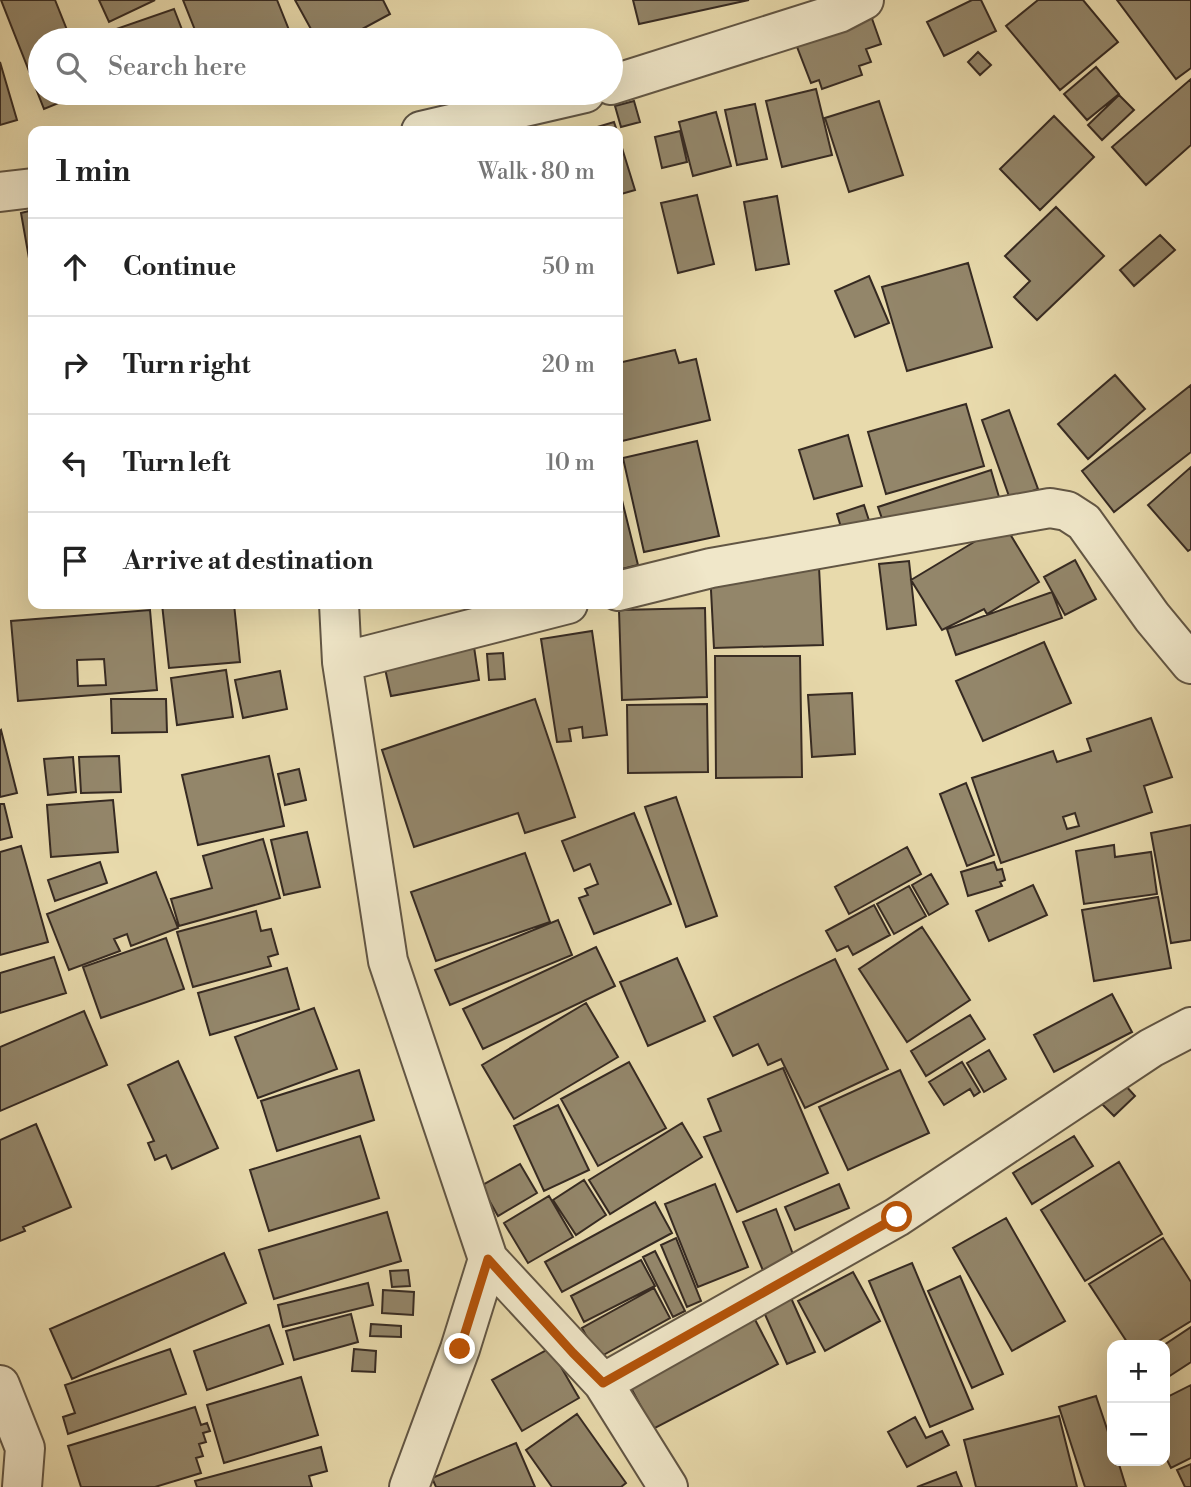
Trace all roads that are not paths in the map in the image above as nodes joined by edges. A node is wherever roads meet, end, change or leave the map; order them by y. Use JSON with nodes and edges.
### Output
{"nodes":[{"id":1,"x":864,"y":0,"type":"edge"},
{"id":2,"x":623,"y":81,"type":"edge"},
{"id":3,"x":533,"y":105,"type":"edge"},
{"id":4,"x":443,"y":126,"type":"edge"},
{"id":5,"x":28,"y":189,"type":"edge"},
{"id":6,"x":0,"y":192,"type":"edge"},
{"id":7,"x":623,"y":590,"type":"edge"},
{"id":8,"x":339,"y":609,"type":"edge"},
{"id":9,"x":549,"y":609,"type":"edge"},
{"id":10,"x":342,"y":662,"type":"junction"},
{"id":11,"x":1191,"y":664,"type":"edge"},
{"id":12,"x":1191,"y":1027,"type":"edge"},
{"id":13,"x":488,"y":1259,"type":"junction"},
{"id":14,"x":603,"y":1383,"type":"junction"},
{"id":15,"x":0,"y":1385,"type":"edge"},
{"id":16,"x":22,"y":1487,"type":"edge"},
{"id":17,"x":409,"y":1487,"type":"edge"},
{"id":18,"x":668,"y":1487,"type":"edge"}],
"edges":[{"from":1,"to":2,"type":"street"},
{"from":3,"to":4,"type":"street"},
{"from":5,"to":6,"type":"street"},
{"from":7,"to":11,"type":"street"},
{"from":8,"to":10,"type":"street"},
{"from":9,"to":10,"type":"street"},
{"from":10,"to":13,"type":"street"},
{"from":12,"to":14,"type":"street"},
{"from":13,"to":14,"type":"street"},
{"from":13,"to":17,"type":"street"},
{"from":14,"to":18,"type":"street"},
{"from":15,"to":16,"type":"street"}]}
